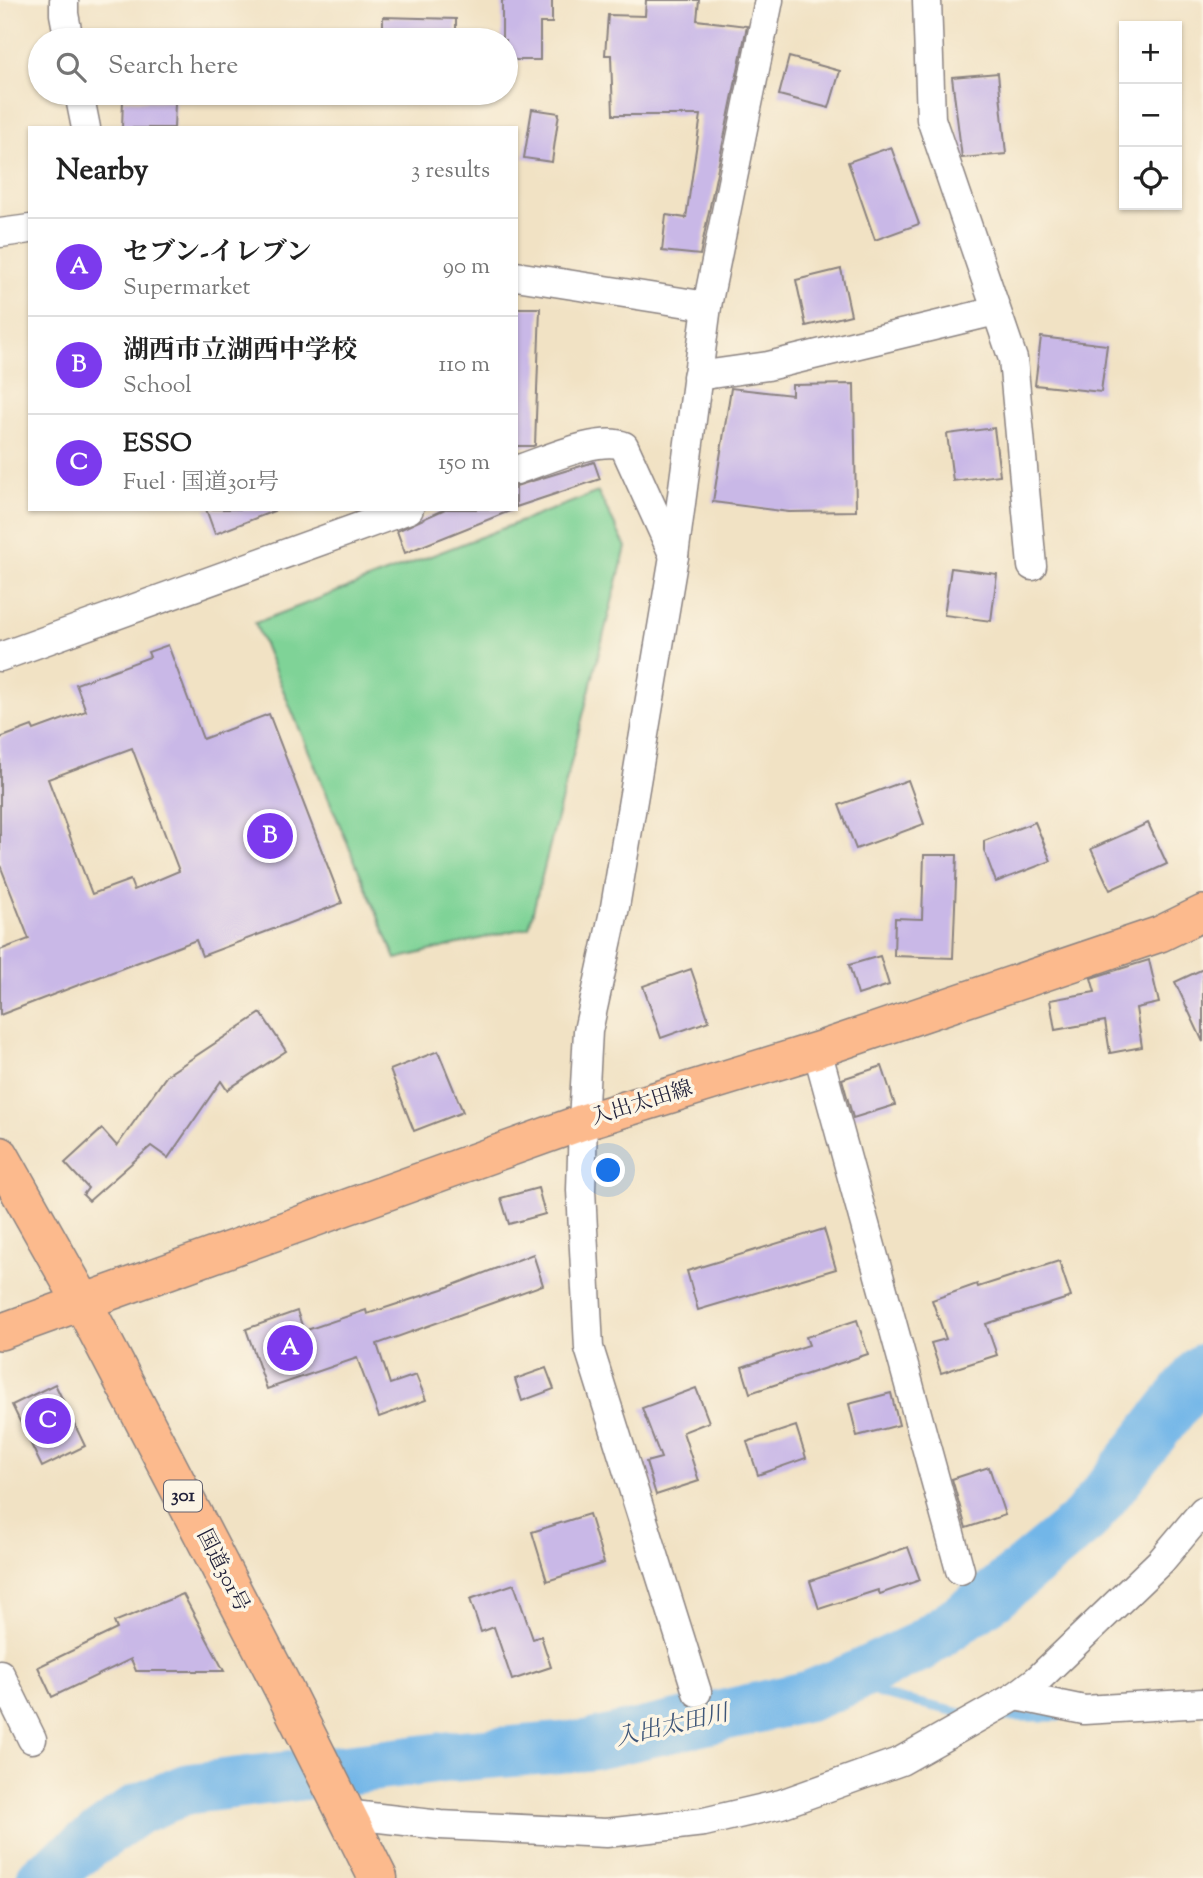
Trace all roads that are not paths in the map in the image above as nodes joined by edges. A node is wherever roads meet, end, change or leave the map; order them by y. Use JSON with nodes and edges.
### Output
{"nodes":[{"id":1,"x":64,"y":0,"type":"edge"},
{"id":2,"x":769,"y":0,"type":"edge"},
{"id":3,"x":927,"y":0,"type":"edge"},
{"id":4,"x":67,"y":28,"type":"edge"},
{"id":5,"x":81,"y":105,"type":"edge"},
{"id":6,"x":86,"y":126,"type":"edge"},
{"id":7,"x":28,"y":229,"type":"edge"},
{"id":8,"x":0,"y":233,"type":"edge"},
{"id":9,"x":518,"y":276,"type":"edge"},
{"id":10,"x":706,"y":306,"type":"junction"},
{"id":11,"x":996,"y":311,"type":"junction"},
{"id":12,"x":696,"y":376,"type":"junction"},
{"id":13,"x":518,"y":469,"type":"edge"},
{"id":14,"x":403,"y":511,"type":"edge"},
{"id":15,"x":674,"y":556,"type":"junction"},
{"id":16,"x":1031,"y":566,"type":"dead end"},
{"id":17,"x":0,"y":657,"type":"edge"},
{"id":18,"x":1203,"y":913,"type":"edge"},
{"id":19,"x":817,"y":1050,"type":"junction"},
{"id":20,"x":583,"y":1122,"type":"junction"},
{"id":21,"x":0,"y":1156,"type":"edge"},
{"id":22,"x":83,"y":1304,"type":"junction"},
{"id":23,"x":1,"y":1328,"type":"edge"},
{"id":24,"x":1203,"y":1511,"type":"edge"},
{"id":25,"x":960,"y":1570,"type":"dead end"},
{"id":26,"x":0,"y":1674,"type":"edge"},
{"id":27,"x":697,"y":1692,"type":"dead end"},
{"id":28,"x":1016,"y":1696,"type":"junction"},
{"id":29,"x":1203,"y":1703,"type":"edge"},
{"id":30,"x":32,"y":1740,"type":"dead end"},
{"id":31,"x":345,"y":1814,"type":"junction"},
{"id":32,"x":378,"y":1878,"type":"edge"}],
"edges":[{"from":1,"to":4,"type":"street"},
{"from":2,"to":10,"type":"street"},
{"from":3,"to":11,"type":"street"},
{"from":5,"to":6,"type":"street"},
{"from":7,"to":8,"type":"street"},
{"from":9,"to":10,"type":"street"},
{"from":10,"to":12,"type":"street"},
{"from":11,"to":12,"type":"street"},
{"from":11,"to":16,"type":"street"},
{"from":12,"to":15,"type":"street"},
{"from":13,"to":15,"type":"street"},
{"from":14,"to":17,"type":"street"},
{"from":15,"to":20,"type":"street"},
{"from":18,"to":19,"type":"main road","name":"入出太田線"},
{"from":19,"to":20,"type":"main road","name":"入出太田線"},
{"from":19,"to":25,"type":"street"},
{"from":20,"to":22,"type":"main road","name":"入出太田線"},
{"from":20,"to":27,"type":"street"},
{"from":21,"to":22,"type":"highway","name":"国道301号","number":"301"},
{"from":22,"to":23,"type":"main road","name":"入出太田線"},
{"from":22,"to":31,"type":"highway","name":"国道301号","number":"301"},
{"from":24,"to":28,"type":"street"},
{"from":26,"to":30,"type":"street"},
{"from":28,"to":29,"type":"street"},
{"from":28,"to":31,"type":"street"},
{"from":31,"to":32,"type":"highway","name":"国道301号","number":"301"}]}
